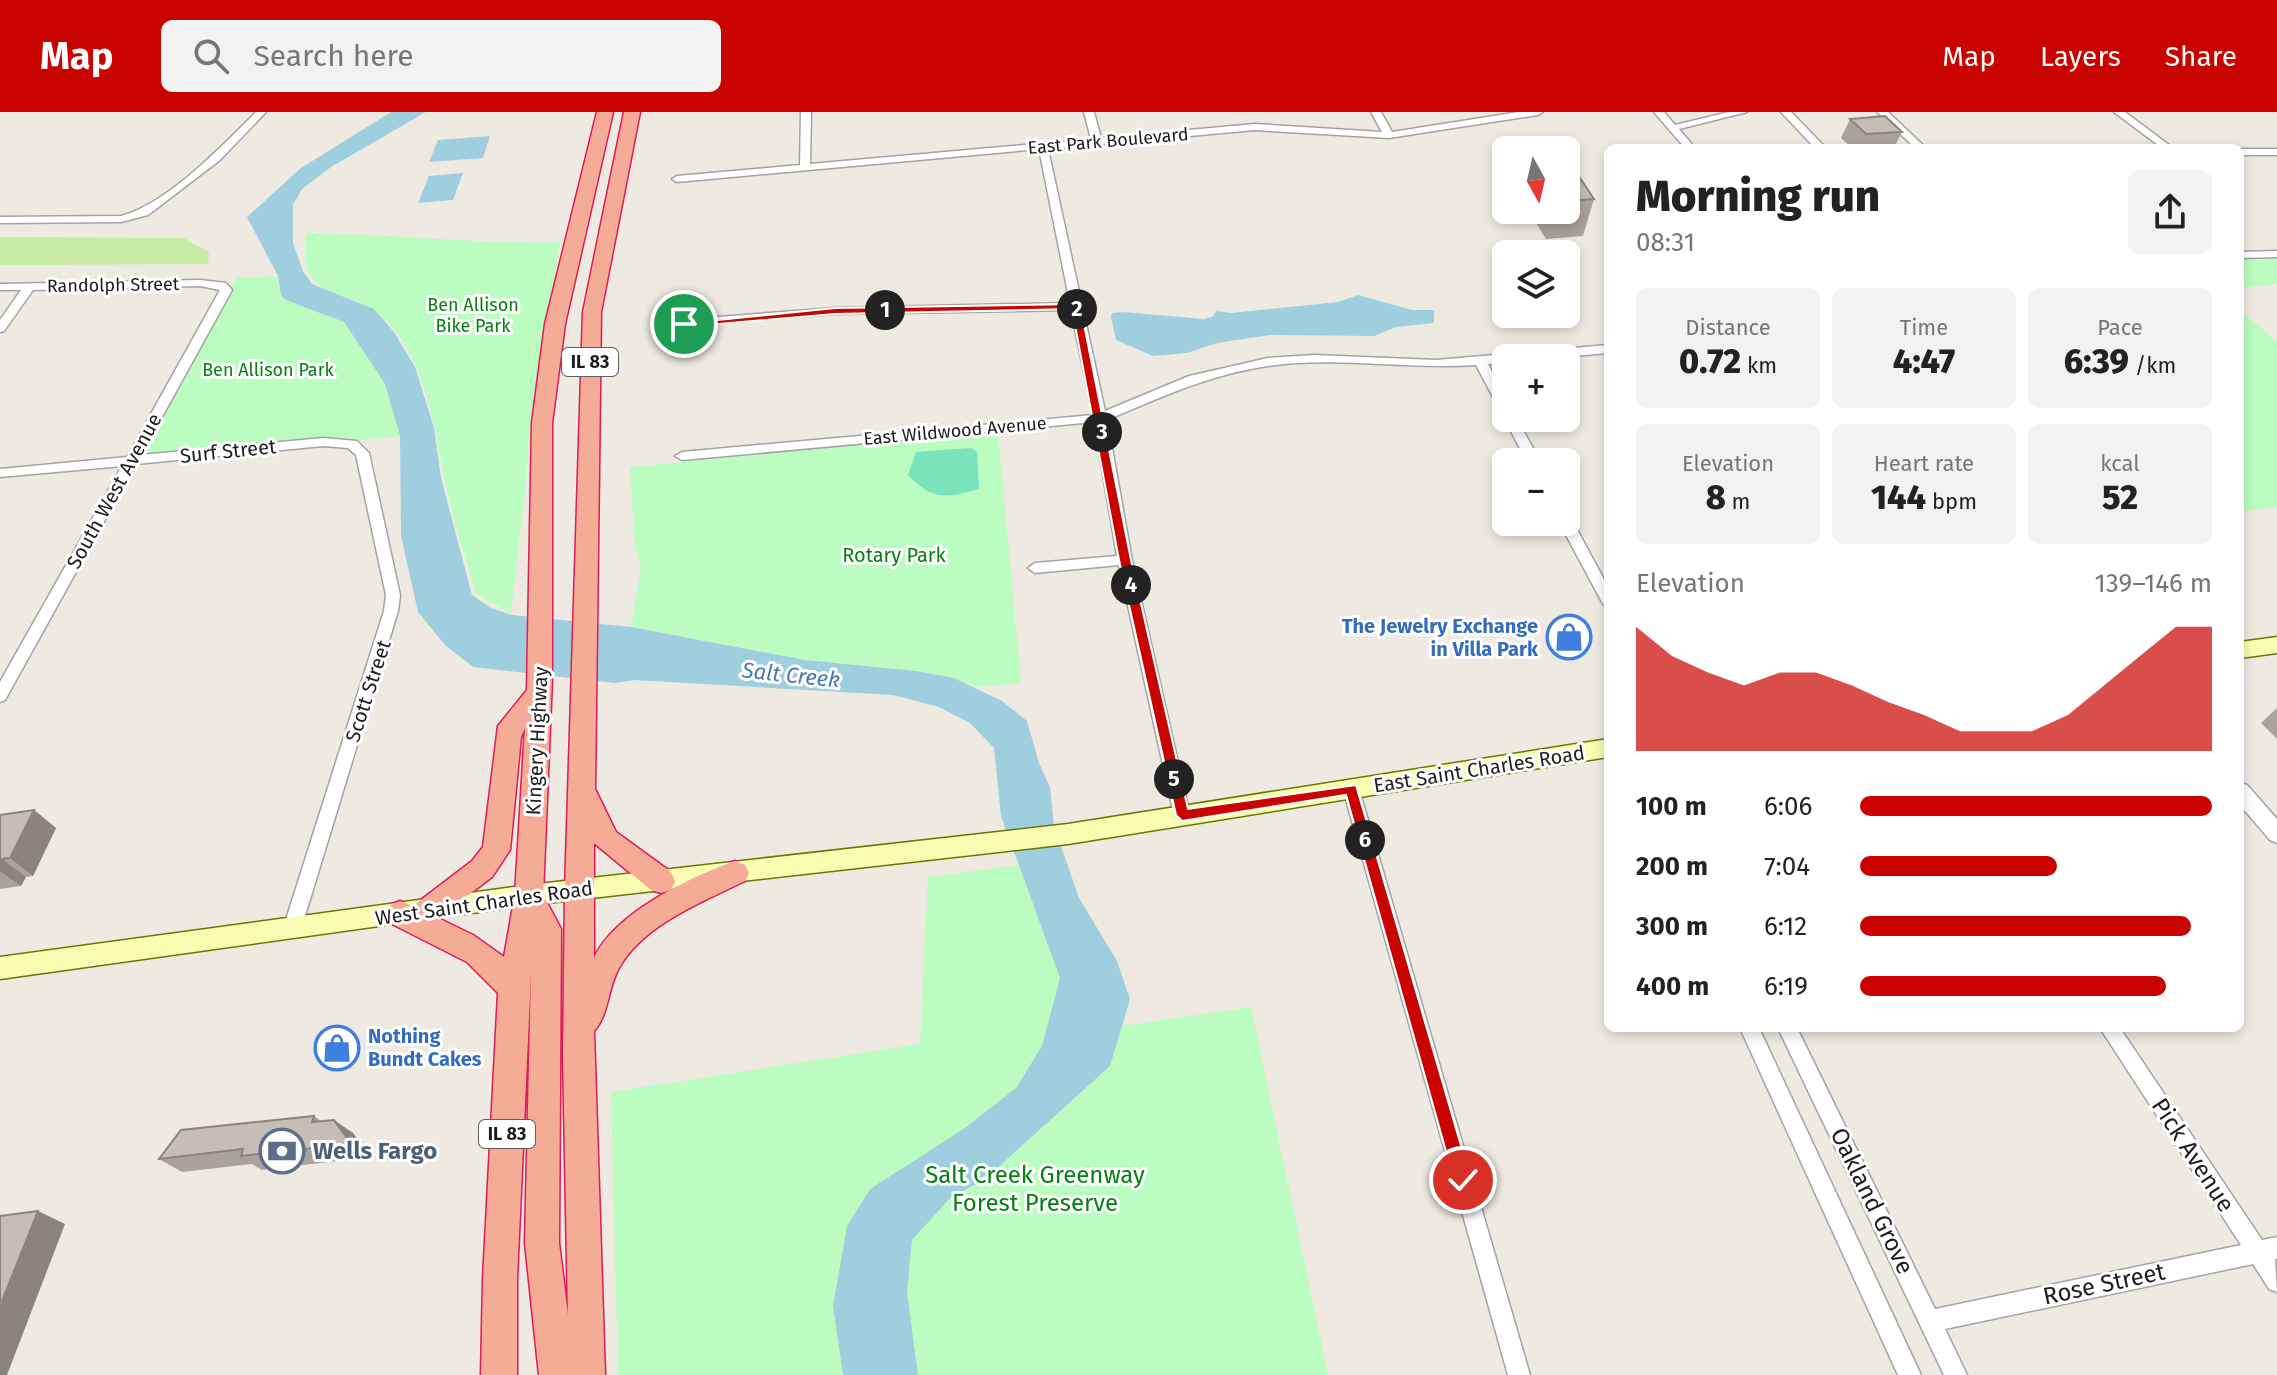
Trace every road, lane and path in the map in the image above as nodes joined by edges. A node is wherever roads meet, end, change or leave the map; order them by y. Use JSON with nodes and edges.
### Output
{"nodes":[{"id":1,"x":261,"y":112,"type":"edge"},
{"id":2,"x":605,"y":112,"type":"edge"},
{"id":3,"x":632,"y":112,"type":"edge"},
{"id":4,"x":806,"y":112,"type":"edge"},
{"id":5,"x":1089,"y":112,"type":"edge"},
{"id":6,"x":1376,"y":112,"type":"edge"},
{"id":7,"x":1538,"y":112,"type":"edge"},
{"id":8,"x":1659,"y":112,"type":"edge"},
{"id":9,"x":1742,"y":112,"type":"edge"},
{"id":10,"x":1786,"y":112,"type":"edge"},
{"id":11,"x":1882,"y":112,"type":"edge"},
{"id":12,"x":2119,"y":112,"type":"edge"},
{"id":13,"x":1673,"y":128,"type":"junction"},
{"id":14,"x":1389,"y":135,"type":"junction"},
{"id":15,"x":1097,"y":142,"type":"junction"},
{"id":16,"x":1687,"y":144,"type":"edge"},
{"id":17,"x":1817,"y":144,"type":"edge"},
{"id":18,"x":1917,"y":144,"type":"edge"},
{"id":19,"x":2163,"y":144,"type":"edge"},
{"id":20,"x":1043,"y":147,"type":"junction"},
{"id":21,"x":2244,"y":152,"type":"edge"},
{"id":22,"x":2277,"y":152,"type":"edge"},
{"id":23,"x":805,"y":169,"type":"junction"},
{"id":24,"x":677,"y":179,"type":"dead end"},
{"id":25,"x":0,"y":220,"type":"edge"},
{"id":26,"x":2277,"y":254,"type":"edge"},
{"id":27,"x":2244,"y":255,"type":"edge"},
{"id":28,"x":30,"y":286,"type":"junction"},
{"id":29,"x":226,"y":286,"type":"joint"},
{"id":30,"x":0,"y":287,"type":"edge"},
{"id":31,"x":1076,"y":306,"type":"junction"},
{"id":32,"x":665,"y":325,"type":"dead end"},
{"id":33,"x":0,"y":328,"type":"edge"},
{"id":34,"x":1604,"y":349,"type":"edge"},
{"id":35,"x":1580,"y":352,"type":"edge"},
{"id":36,"x":1492,"y":360,"type":"edge"},
{"id":37,"x":1480,"y":361,"type":"junction"},
{"id":38,"x":1492,"y":384,"type":"edge"},
{"id":39,"x":1100,"y":418,"type":"junction"},
{"id":40,"x":358,"y":449,"type":"joint"},
{"id":41,"x":682,"y":456,"type":"dead end"},
{"id":42,"x":130,"y":461,"type":"junction"},
{"id":43,"x":0,"y":473,"type":"edge"},
{"id":44,"x":1574,"y":536,"type":"edge"},
{"id":45,"x":1125,"y":560,"type":"junction"},
{"id":46,"x":1035,"y":568,"type":"dead end"},
{"id":47,"x":1604,"y":593,"type":"edge"},
{"id":48,"x":2277,"y":645,"type":"edge"},
{"id":49,"x":2244,"y":649,"type":"edge"},
{"id":50,"x":5,"y":676,"type":"edge"},
{"id":51,"x":539,"y":686,"type":"junction"},
{"id":52,"x":0,"y":696,"type":"edge"},
{"id":53,"x":1604,"y":749,"type":"edge"},
{"id":54,"x":583,"y":788,"type":"junction"},
{"id":55,"x":1351,"y":789,"type":"junction"},
{"id":56,"x":2244,"y":796,"type":"edge"},
{"id":57,"x":1182,"y":815,"type":"junction"},
{"id":58,"x":2277,"y":834,"type":"edge"},
{"id":59,"x":970,"y":847,"type":"joint"},
{"id":60,"x":735,"y":873,"type":"junction"},
{"id":61,"x":661,"y":881,"type":"junction"},
{"id":62,"x":579,"y":890,"type":"junction"},
{"id":63,"x":529,"y":895,"type":"junction"},
{"id":64,"x":413,"y":912,"type":"junction"},
{"id":65,"x":292,"y":929,"type":"junction"},
{"id":66,"x":0,"y":968,"type":"edge"},
{"id":67,"x":513,"y":989,"type":"junction"},
{"id":68,"x":1751,"y":1032,"type":"edge"},
{"id":69,"x":1789,"y":1032,"type":"edge"},
{"id":70,"x":2112,"y":1032,"type":"edge"},
{"id":71,"x":579,"y":1039,"type":"junction"},
{"id":72,"x":2267,"y":1250,"type":"edge"},
{"id":73,"x":2277,"y":1281,"type":"edge"},
{"id":74,"x":1930,"y":1321,"type":"junction"},
{"id":75,"x":499,"y":1375,"type":"edge"},
{"id":76,"x":557,"y":1375,"type":"edge"},
{"id":77,"x":587,"y":1375,"type":"edge"},
{"id":78,"x":1519,"y":1375,"type":"edge"},
{"id":79,"x":1910,"y":1375,"type":"edge"},
{"id":80,"x":1956,"y":1375,"type":"edge"}],
"edges":[{"from":1,"to":25,"type":"street"},
{"from":2,"to":51,"type":"highway","name":"Kingery Highway","number":"IL 83"},
{"from":3,"to":54,"type":"highway","number":"IL 83"},
{"from":4,"to":23,"type":"street"},
{"from":5,"to":15,"type":"street"},
{"from":6,"to":14,"type":"street"},
{"from":7,"to":14,"type":"street","name":"East Park Boulevard"},
{"from":8,"to":13,"type":"street"},
{"from":9,"to":13,"type":"street"},
{"from":10,"to":17,"type":"street"},
{"from":11,"to":18,"type":"street"},
{"from":12,"to":19,"type":"street"},
{"from":13,"to":16,"type":"street"},
{"from":14,"to":15,"type":"street","name":"East Park Boulevard"},
{"from":15,"to":20,"type":"street","name":"East Park Boulevard"},
{"from":20,"to":23,"type":"street","name":"East Park Boulevard"},
{"from":20,"to":31,"type":"street"},
{"from":21,"to":22,"type":"street"},
{"from":23,"to":24,"type":"street","name":"East Park Boulevard"},
{"from":26,"to":27,"type":"street"},
{"from":28,"to":29,"type":"street","name":"Randolph Street"},
{"from":28,"to":30,"type":"street","name":"Randolph Street"},
{"from":28,"to":33,"type":"street"},
{"from":29,"to":42,"type":"street","name":"South West Avenue"},
{"from":31,"to":32,"type":"street"},
{"from":31,"to":39,"type":"street"},
{"from":34,"to":35,"type":"street"},
{"from":36,"to":37,"type":"street","name":"East Wildwood Avenue"},
{"from":37,"to":38,"type":"street"},
{"from":37,"to":39,"type":"street","name":"East Wildwood Avenue"},
{"from":39,"to":41,"type":"street","name":"East Wildwood Avenue"},
{"from":39,"to":45,"type":"street"},
{"from":40,"to":42,"type":"street","name":"Surf Street"},
{"from":40,"to":65,"type":"street","name":"Scott Street"},
{"from":42,"to":43,"type":"street","name":"Surf Street"},
{"from":42,"to":50,"type":"street","name":"South West Avenue"},
{"from":44,"to":47,"type":"street"},
{"from":45,"to":46,"type":"street"},
{"from":45,"to":57,"type":"street"},
{"from":48,"to":49,"type":"main road"},
{"from":50,"to":52,"type":"street","name":"South West Avenue"},
{"from":51,"to":63,"type":"highway","name":"Kingery Highway","number":"IL 83"},
{"from":51,"to":64,"type":"highway"},
{"from":53,"to":55,"type":"main road","name":"East Saint Charles Road"},
{"from":54,"to":61,"type":"highway"},
{"from":54,"to":62,"type":"highway","number":"IL 83"},
{"from":55,"to":57,"type":"main road","name":"East Saint Charles Road"},
{"from":55,"to":78,"type":"street"},
{"from":56,"to":58,"type":"street"},
{"from":57,"to":59,"type":"main road","name":"East Saint Charles Road"},
{"from":59,"to":60,"type":"main road","name":"West Saint Charles Road"},
{"from":60,"to":61,"type":"main road","name":"West Saint Charles Road"},
{"from":60,"to":71,"type":"highway"},
{"from":61,"to":62,"type":"main road","name":"West Saint Charles Road"},
{"from":62,"to":63,"type":"main road","name":"West Saint Charles Road"},
{"from":62,"to":71,"type":"highway","number":"IL 83"},
{"from":63,"to":64,"type":"main road","name":"West Saint Charles Road"},
{"from":63,"to":67,"type":"highway","name":"Kingery Highway","number":"IL 83"},
{"from":63,"to":76,"type":"highway"},
{"from":64,"to":65,"type":"main road","name":"West Saint Charles Road"},
{"from":64,"to":67,"type":"highway"},
{"from":65,"to":66,"type":"main road","name":"West Saint Charles Road"},
{"from":67,"to":75,"type":"highway","name":"Kingery Highway","number":"IL 83"},
{"from":68,"to":79,"type":"street","name":"Oakland Grove"},
{"from":69,"to":74,"type":"street","name":"Oakland Grove"},
{"from":70,"to":72,"type":"street","name":"Pick Avenue"},
{"from":71,"to":77,"type":"highway","number":"IL 83"},
{"from":72,"to":73,"type":"street","name":"Pick Avenue"},
{"from":72,"to":74,"type":"street","name":"Rose Street"},
{"from":74,"to":80,"type":"street","name":"Oakland Grove"}]}
